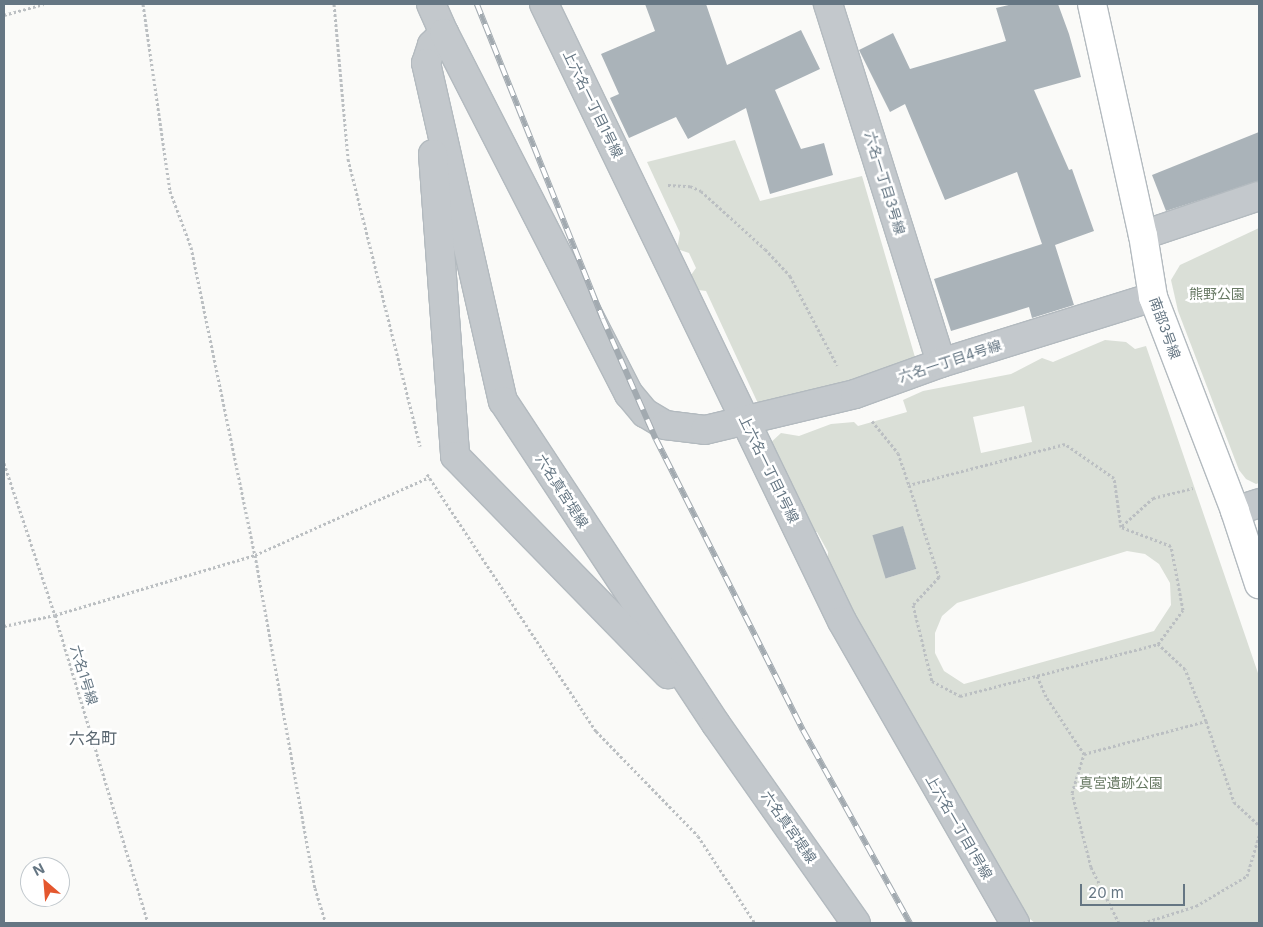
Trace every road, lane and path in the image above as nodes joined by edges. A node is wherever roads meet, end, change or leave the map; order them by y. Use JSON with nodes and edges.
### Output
{"nodes":[{"id":1,"x":44,"y":4,"type":"edge"},
{"id":2,"x":143,"y":4,"type":"edge"},
{"id":3,"x":431,"y":4,"type":"edge"},
{"id":4,"x":544,"y":4,"type":"edge"},
{"id":5,"x":828,"y":4,"type":"edge"},
{"id":6,"x":1092,"y":4,"type":"edge"},
{"id":7,"x":4,"y":15,"type":"edge"},
{"id":8,"x":444,"y":33,"type":"junction"},
{"id":9,"x":426,"y":63,"type":"junction"},
{"id":10,"x":636,"y":195,"type":"junction"},
{"id":11,"x":1259,"y":196,"type":"edge"},
{"id":12,"x":1143,"y":235,"type":"junction"},
{"id":13,"x":1153,"y":297,"type":"junction"},
{"id":14,"x":941,"y":363,"type":"junction"},
{"id":15,"x":855,"y":394,"type":"junction"},
{"id":16,"x":746,"y":422,"type":"junction"},
{"id":17,"x":4,"y":463,"type":"edge"},
{"id":18,"x":428,"y":478,"type":"dead end"},
{"id":19,"x":1223,"y":480,"type":"junction"},
{"id":20,"x":908,"y":485,"type":"junction"},
{"id":21,"x":1247,"y":507,"type":"edge"},
{"id":22,"x":1121,"y":527,"type":"junction"},
{"id":23,"x":255,"y":556,"type":"junction"},
{"id":24,"x":1259,"y":584,"type":"edge"},
{"id":25,"x":55,"y":616,"type":"junction"},
{"id":26,"x":4,"y":626,"type":"edge"},
{"id":27,"x":1158,"y":644,"type":"junction"},
{"id":28,"x":1037,"y":676,"type":"junction"},
{"id":29,"x":1206,"y":721,"type":"junction"},
{"id":30,"x":716,"y":724,"type":"junction"},
{"id":31,"x":1084,"y":754,"type":"junction"},
{"id":32,"x":1259,"y":825,"type":"edge"},
{"id":33,"x":1259,"y":836,"type":"edge"},
{"id":34,"x":148,"y":923,"type":"edge"},
{"id":35,"x":326,"y":923,"type":"edge"},
{"id":36,"x":856,"y":923,"type":"edge"},
{"id":37,"x":1015,"y":923,"type":"edge"},
{"id":38,"x":1119,"y":923,"type":"edge"},
{"id":39,"x":1143,"y":923,"type":"edge"}],
"edges":[{"from":1,"to":7,"type":"path"},
{"from":2,"to":23,"type":"path"},
{"from":3,"to":8,"type":"street"},
{"from":4,"to":10,"type":"street","name":"上六名一丁目1号線"},
{"from":5,"to":14,"type":"street","name":"六名一丁目3号線"},
{"from":6,"to":12,"type":"street","name":"南部3号線"},
{"from":8,"to":9,"type":"street"},
{"from":8,"to":16,"type":"street","name":"六名一丁目4号線"},
{"from":9,"to":30,"type":"street","name":"六名真宮堤線"},
{"from":9,"to":30,"type":"street"},
{"from":10,"to":15,"type":"path"},
{"from":10,"to":16,"type":"street","name":"上六名一丁目1号線"},
{"from":11,"to":12,"type":"street"},
{"from":12,"to":13,"type":"street","name":"南部3号線"},
{"from":13,"to":14,"type":"street","name":"六名一丁目4号線"},
{"from":13,"to":19,"type":"street","name":"南部3号線"},
{"from":14,"to":15,"type":"street","name":"六名一丁目4号線"},
{"from":15,"to":16,"type":"street","name":"六名一丁目4号線"},
{"from":15,"to":20,"type":"path"},
{"from":16,"to":37,"type":"street","name":"上六名一丁目1号線"},
{"from":17,"to":25,"type":"path","name":"六名1号線"},
{"from":18,"to":23,"type":"path"},
{"from":19,"to":21,"type":"street","name":"南部3号線"},
{"from":19,"to":22,"type":"path"},
{"from":20,"to":22,"type":"path"},
{"from":20,"to":28,"type":"path"},
{"from":21,"to":24,"type":"street","name":"南部3号線"},
{"from":22,"to":27,"type":"path"},
{"from":23,"to":25,"type":"path"},
{"from":23,"to":35,"type":"path"},
{"from":25,"to":26,"type":"path"},
{"from":25,"to":34,"type":"path","name":"六名1号線"},
{"from":27,"to":28,"type":"path"},
{"from":27,"to":29,"type":"path"},
{"from":28,"to":31,"type":"path"},
{"from":29,"to":31,"type":"path"},
{"from":29,"to":32,"type":"path"},
{"from":30,"to":36,"type":"street","name":"六名真宮堤線"},
{"from":31,"to":38,"type":"path"},
{"from":33,"to":39,"type":"path"}]}
